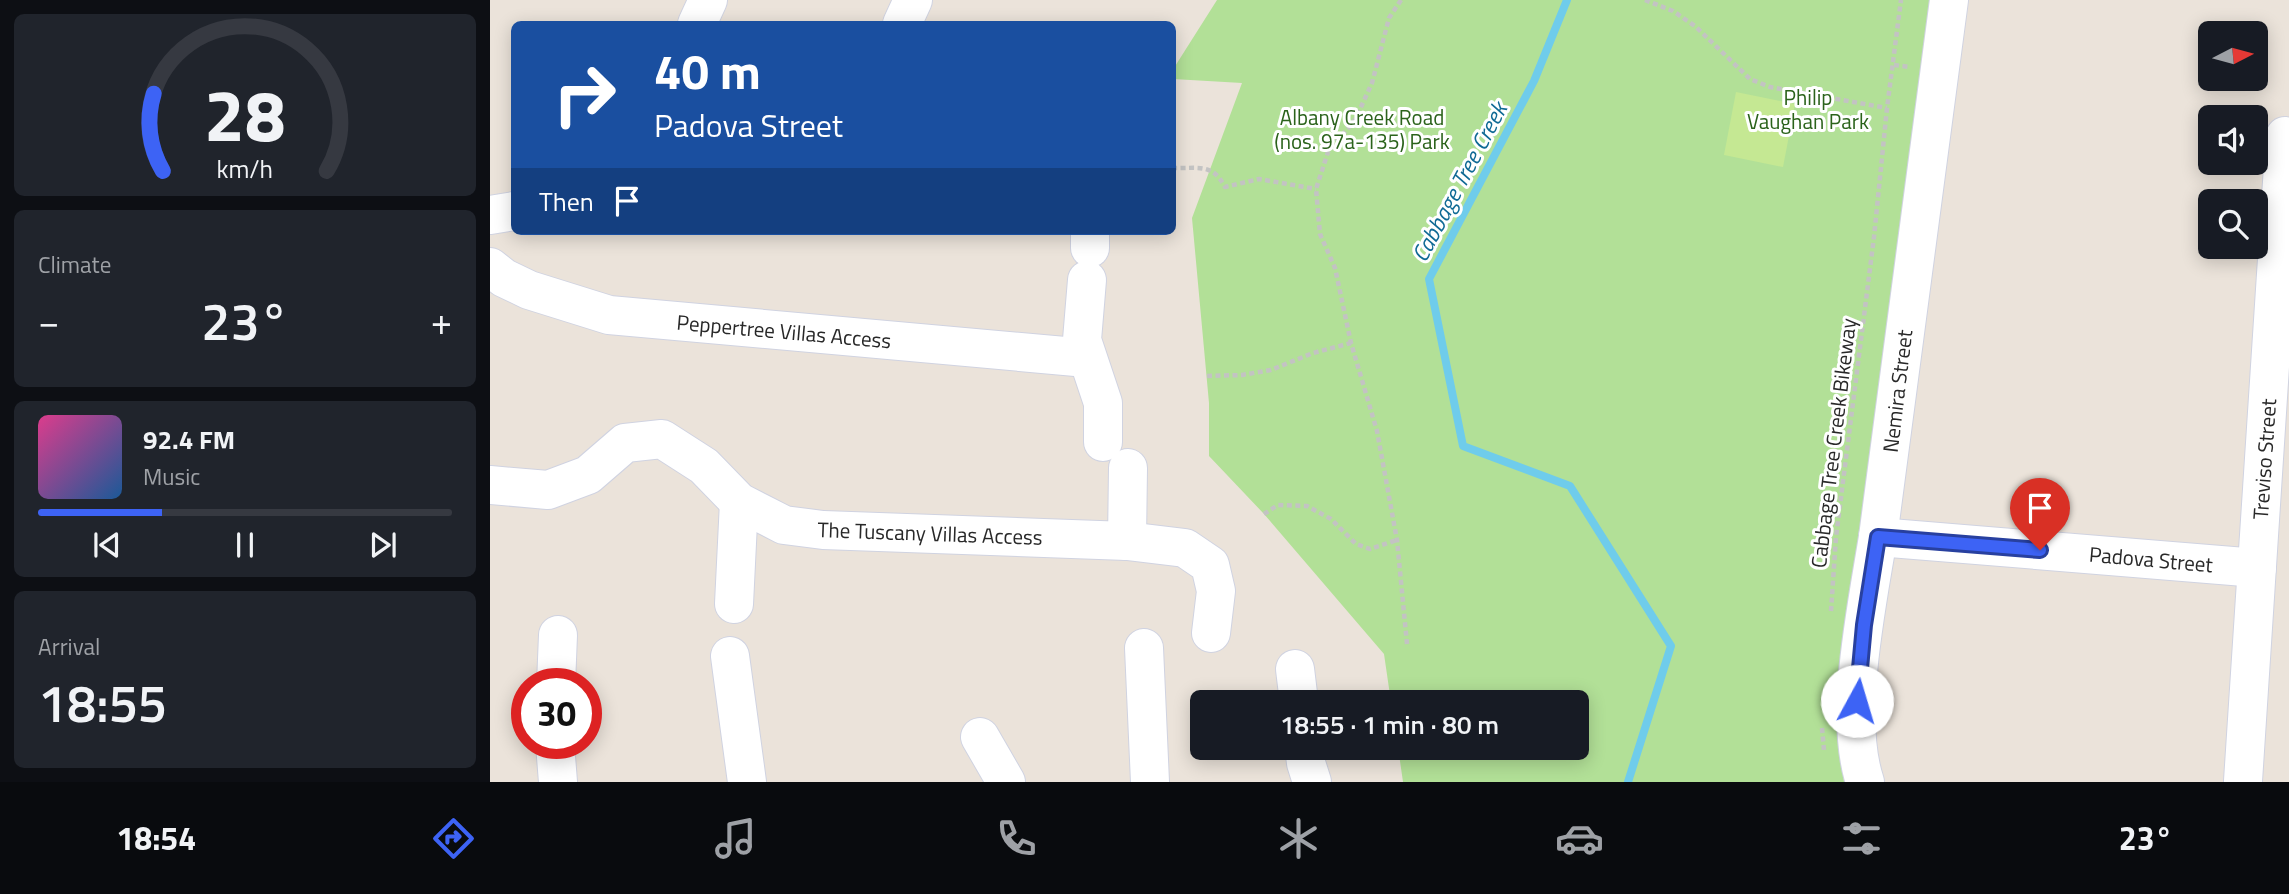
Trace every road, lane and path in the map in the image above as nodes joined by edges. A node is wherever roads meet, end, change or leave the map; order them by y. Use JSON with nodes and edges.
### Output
{"nodes":[{"id":1,"x":708,"y":0,"type":"edge"},
{"id":2,"x":913,"y":0,"type":"edge"},
{"id":3,"x":1401,"y":0,"type":"edge"},
{"id":4,"x":1645,"y":0,"type":"edge"},
{"id":5,"x":1901,"y":0,"type":"edge"},
{"id":6,"x":1949,"y":0,"type":"edge"},
{"id":7,"x":698,"y":21,"type":"edge"},
{"id":8,"x":903,"y":21,"type":"edge"},
{"id":9,"x":1887,"y":108,"type":"junction"},
{"id":10,"x":2285,"y":136,"type":"dead end"},
{"id":11,"x":1176,"y":168,"type":"edge"},
{"id":12,"x":1316,"y":189,"type":"junction"},
{"id":13,"x":511,"y":211,"type":"edge"},
{"id":14,"x":490,"y":215,"type":"edge"},
{"id":15,"x":1089,"y":253,"type":"edge"},
{"id":16,"x":490,"y":268,"type":"edge"},
{"id":17,"x":1351,"y":343,"type":"junction"},
{"id":18,"x":1087,"y":358,"type":"junction"},
{"id":19,"x":1207,"y":376,"type":"dead end"},
{"id":20,"x":490,"y":485,"type":"edge"},
{"id":21,"x":740,"y":502,"type":"junction"},
{"id":22,"x":1264,"y":514,"type":"dead end"},
{"id":23,"x":1878,"y":537,"type":"junction"},
{"id":24,"x":1397,"y":540,"type":"junction"},
{"id":25,"x":1127,"y":541,"type":"junction"},
{"id":26,"x":2257,"y":568,"type":"junction"},
{"id":27,"x":734,"y":604,"type":"dead end"},
{"id":28,"x":1830,"y":618,"type":"dead end"},
{"id":29,"x":1210,"y":633,"type":"dead end"},
{"id":30,"x":558,"y":635,"type":"dead end"},
{"id":31,"x":1408,"y":644,"type":"dead end"},
{"id":32,"x":1144,"y":648,"type":"dead end"},
{"id":33,"x":730,"y":656,"type":"dead end"},
{"id":34,"x":557,"y":668,"type":"edge"},
{"id":35,"x":1822,"y":725,"type":"dead end"},
{"id":36,"x":980,"y":737,"type":"dead end"},
{"id":37,"x":556,"y":759,"type":"edge"},
{"id":38,"x":1306,"y":760,"type":"edge"},
{"id":39,"x":1826,"y":760,"type":"dead end"},
{"id":40,"x":2243,"y":781,"type":"edge"},
{"id":41,"x":558,"y":782,"type":"edge"},
{"id":42,"x":747,"y":782,"type":"edge"},
{"id":43,"x":1006,"y":782,"type":"edge"},
{"id":44,"x":1150,"y":782,"type":"edge"},
{"id":45,"x":1312,"y":782,"type":"edge"},
{"id":46,"x":1865,"y":782,"type":"edge"}],
"edges":[{"from":1,"to":7,"type":"street"},
{"from":2,"to":8,"type":"street"},
{"from":3,"to":12,"type":"path"},
{"from":4,"to":9,"type":"path"},
{"from":5,"to":9,"type":"path","name":"Cabbage Tree Creek Bikeway"},
{"from":6,"to":23,"type":"street","name":"Nemira Street"},
{"from":9,"to":28,"type":"path","name":"Cabbage Tree Creek Bikeway"},
{"from":10,"to":26,"type":"street","name":"Treviso Street"},
{"from":11,"to":12,"type":"path"},
{"from":12,"to":17,"type":"path"},
{"from":13,"to":14,"type":"street"},
{"from":15,"to":18,"type":"street"},
{"from":16,"to":18,"type":"street","name":"Peppertree Villas Access"},
{"from":17,"to":19,"type":"path"},
{"from":17,"to":24,"type":"path"},
{"from":18,"to":25,"type":"street"},
{"from":20,"to":21,"type":"street","name":"The Tuscany Villas Access"},
{"from":21,"to":25,"type":"street","name":"The Tuscany Villas Access"},
{"from":21,"to":27,"type":"street"},
{"from":22,"to":24,"type":"path"},
{"from":23,"to":26,"type":"street","name":"Padova Street"},
{"from":23,"to":46,"type":"street","name":"Nemira Street"},
{"from":24,"to":31,"type":"path"},
{"from":25,"to":29,"type":"street","name":"The Tuscany Villas Access"},
{"from":26,"to":40,"type":"street","name":"Treviso Street"},
{"from":30,"to":34,"type":"street"},
{"from":32,"to":44,"type":"street"},
{"from":33,"to":42,"type":"street"},
{"from":35,"to":39,"type":"path"},
{"from":36,"to":43,"type":"street"},
{"from":37,"to":41,"type":"street"},
{"from":38,"to":45,"type":"street"}]}
